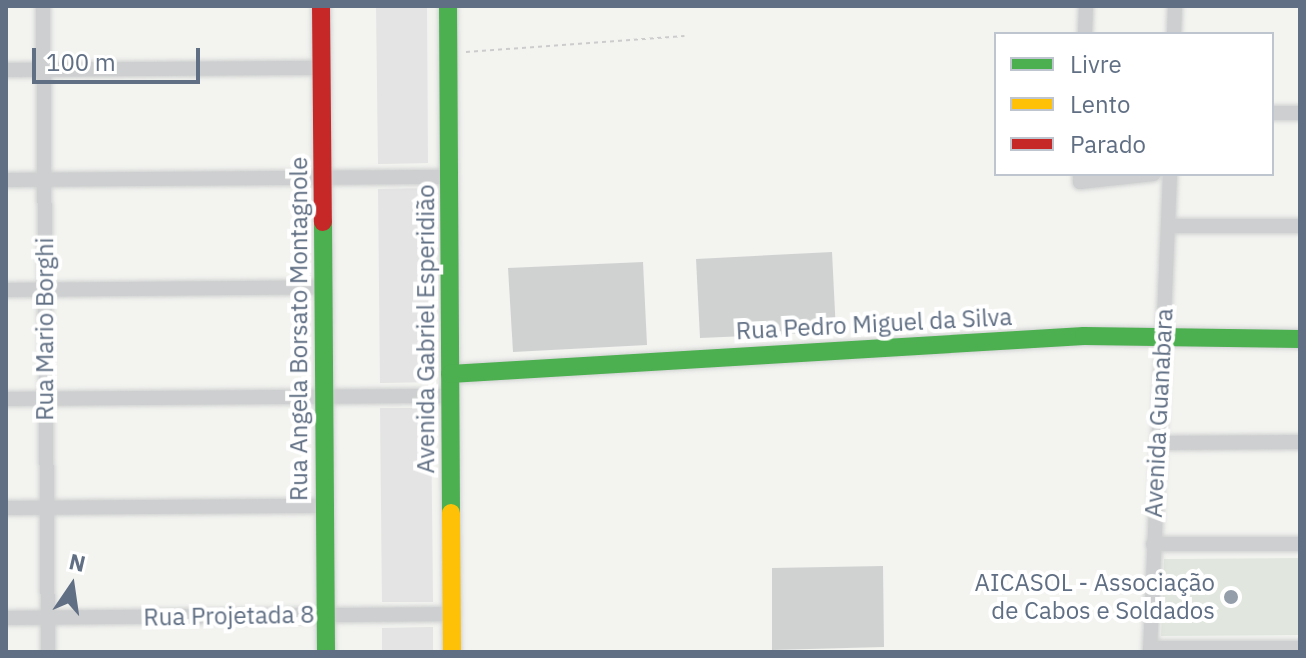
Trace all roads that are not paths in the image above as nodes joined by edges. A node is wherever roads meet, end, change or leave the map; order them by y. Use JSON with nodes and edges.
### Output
{"nodes":[{"id":1,"x":43,"y":6,"type":"edge"},
{"id":2,"x":321,"y":6,"type":"edge"},
{"id":3,"x":448,"y":6,"type":"edge"},
{"id":4,"x":1086,"y":6,"type":"edge"},
{"id":5,"x":1175,"y":6,"type":"edge"},
{"id":6,"x":1085,"y":32,"type":"edge"},
{"id":7,"x":1174,"y":32,"type":"edge"},
{"id":8,"x":321,"y":68,"type":"junction"},
{"id":9,"x":43,"y":69,"type":"junction"},
{"id":10,"x":6,"y":70,"type":"edge"},
{"id":11,"x":1274,"y":113,"type":"edge"},
{"id":12,"x":1300,"y":113,"type":"edge"},
{"id":13,"x":1080,"y":176,"type":"edge"},
{"id":14,"x":1136,"y":176,"type":"edge"},
{"id":15,"x":1170,"y":176,"type":"edge"},
{"id":16,"x":322,"y":177,"type":"junction"},
{"id":17,"x":449,"y":177,"type":"junction"},
{"id":18,"x":6,"y":180,"type":"edge"},
{"id":19,"x":44,"y":180,"type":"junction"},
{"id":20,"x":1169,"y":226,"type":"junction"},
{"id":21,"x":1300,"y":226,"type":"edge"},
{"id":22,"x":323,"y":287,"type":"junction"},
{"id":23,"x":45,"y":289,"type":"junction"},
{"id":24,"x":6,"y":290,"type":"edge"},
{"id":25,"x":1162,"y":339,"type":"junction"},
{"id":26,"x":1300,"y":339,"type":"edge"},
{"id":27,"x":450,"y":374,"type":"junction"},
{"id":28,"x":450,"y":396,"type":"junction"},
{"id":29,"x":324,"y":397,"type":"junction"},
{"id":30,"x":6,"y":399,"type":"edge"},
{"id":31,"x":46,"y":399,"type":"junction"},
{"id":32,"x":1300,"y":442,"type":"edge"},
{"id":33,"x":1158,"y":443,"type":"junction"},
{"id":34,"x":324,"y":506,"type":"junction"},
{"id":35,"x":6,"y":508,"type":"edge"},
{"id":36,"x":46,"y":508,"type":"junction"},
{"id":37,"x":1153,"y":544,"type":"junction"},
{"id":38,"x":1300,"y":544,"type":"edge"},
{"id":39,"x":452,"y":614,"type":"junction"},
{"id":40,"x":326,"y":615,"type":"junction"},
{"id":41,"x":48,"y":617,"type":"junction"},
{"id":42,"x":6,"y":618,"type":"edge"},
{"id":43,"x":1300,"y":648,"type":"edge"},
{"id":44,"x":1150,"y":650,"type":"edge"},
{"id":45,"x":48,"y":652,"type":"edge"},
{"id":46,"x":326,"y":652,"type":"edge"},
{"id":47,"x":452,"y":652,"type":"edge"}],
"edges":[{"from":1,"to":9,"type":"street","name":"Rua Mario Borghi"},
{"from":2,"to":8,"type":"street","name":"Rua Angela Borsato Montagnole"},
{"from":3,"to":17,"type":"street","name":"Avenida Gabriel Esperidião"},
{"from":4,"to":6,"type":"street"},
{"from":5,"to":7,"type":"street"},
{"from":8,"to":9,"type":"street"},
{"from":8,"to":16,"type":"street","name":"Rua Angela Borsato Montagnole"},
{"from":9,"to":10,"type":"street"},
{"from":9,"to":19,"type":"street","name":"Rua Mario Borghi"},
{"from":11,"to":12,"type":"street"},
{"from":13,"to":14,"type":"street"},
{"from":15,"to":20,"type":"street","name":"Avenida Guanabara"},
{"from":16,"to":17,"type":"street"},
{"from":16,"to":19,"type":"street"},
{"from":16,"to":22,"type":"street","name":"Rua Angela Borsato Montagnole"},
{"from":17,"to":27,"type":"street","name":"Avenida Gabriel Esperidião"},
{"from":18,"to":19,"type":"street"},
{"from":19,"to":23,"type":"street","name":"Rua Mario Borghi"},
{"from":20,"to":21,"type":"street"},
{"from":20,"to":25,"type":"street","name":"Avenida Guanabara"},
{"from":22,"to":23,"type":"street"},
{"from":22,"to":29,"type":"street","name":"Rua Angela Borsato Montagnole"},
{"from":23,"to":24,"type":"street"},
{"from":23,"to":31,"type":"street","name":"Rua Mario Borghi"},
{"from":25,"to":26,"type":"street","name":"Rua Pedro Miguel da Silva"},
{"from":25,"to":27,"type":"street","name":"Rua Pedro Miguel da Silva"},
{"from":25,"to":33,"type":"street","name":"Avenida Guanabara"},
{"from":27,"to":28,"type":"street","name":"Avenida Gabriel Esperidião"},
{"from":28,"to":29,"type":"street"},
{"from":28,"to":39,"type":"street","name":"Avenida Gabriel Esperidião"},
{"from":29,"to":31,"type":"street"},
{"from":29,"to":34,"type":"street","name":"Rua Angela Borsato Montagnole"},
{"from":30,"to":31,"type":"street"},
{"from":31,"to":36,"type":"street","name":"Rua Mario Borghi"},
{"from":32,"to":33,"type":"street"},
{"from":33,"to":37,"type":"street","name":"Avenida Guanabara"},
{"from":34,"to":36,"type":"street"},
{"from":34,"to":40,"type":"street","name":"Rua Angela Borsato Montagnole"},
{"from":35,"to":36,"type":"street"},
{"from":36,"to":41,"type":"street","name":"Rua Mario Borghi"},
{"from":37,"to":38,"type":"street"},
{"from":37,"to":44,"type":"street","name":"Avenida Guanabara"},
{"from":39,"to":40,"type":"street","name":"Rua Projetada 8"},
{"from":39,"to":47,"type":"street","name":"Avenida Gabriel Esperidião"},
{"from":40,"to":41,"type":"street","name":"Rua Projetada 8"},
{"from":40,"to":46,"type":"street","name":"Rua Angela Borsato Montagnole"},
{"from":41,"to":42,"type":"street","name":"Rua Projetada 8"},
{"from":41,"to":45,"type":"street","name":"Rua Mario Borghi"},
{"from":43,"to":44,"type":"street"}]}
